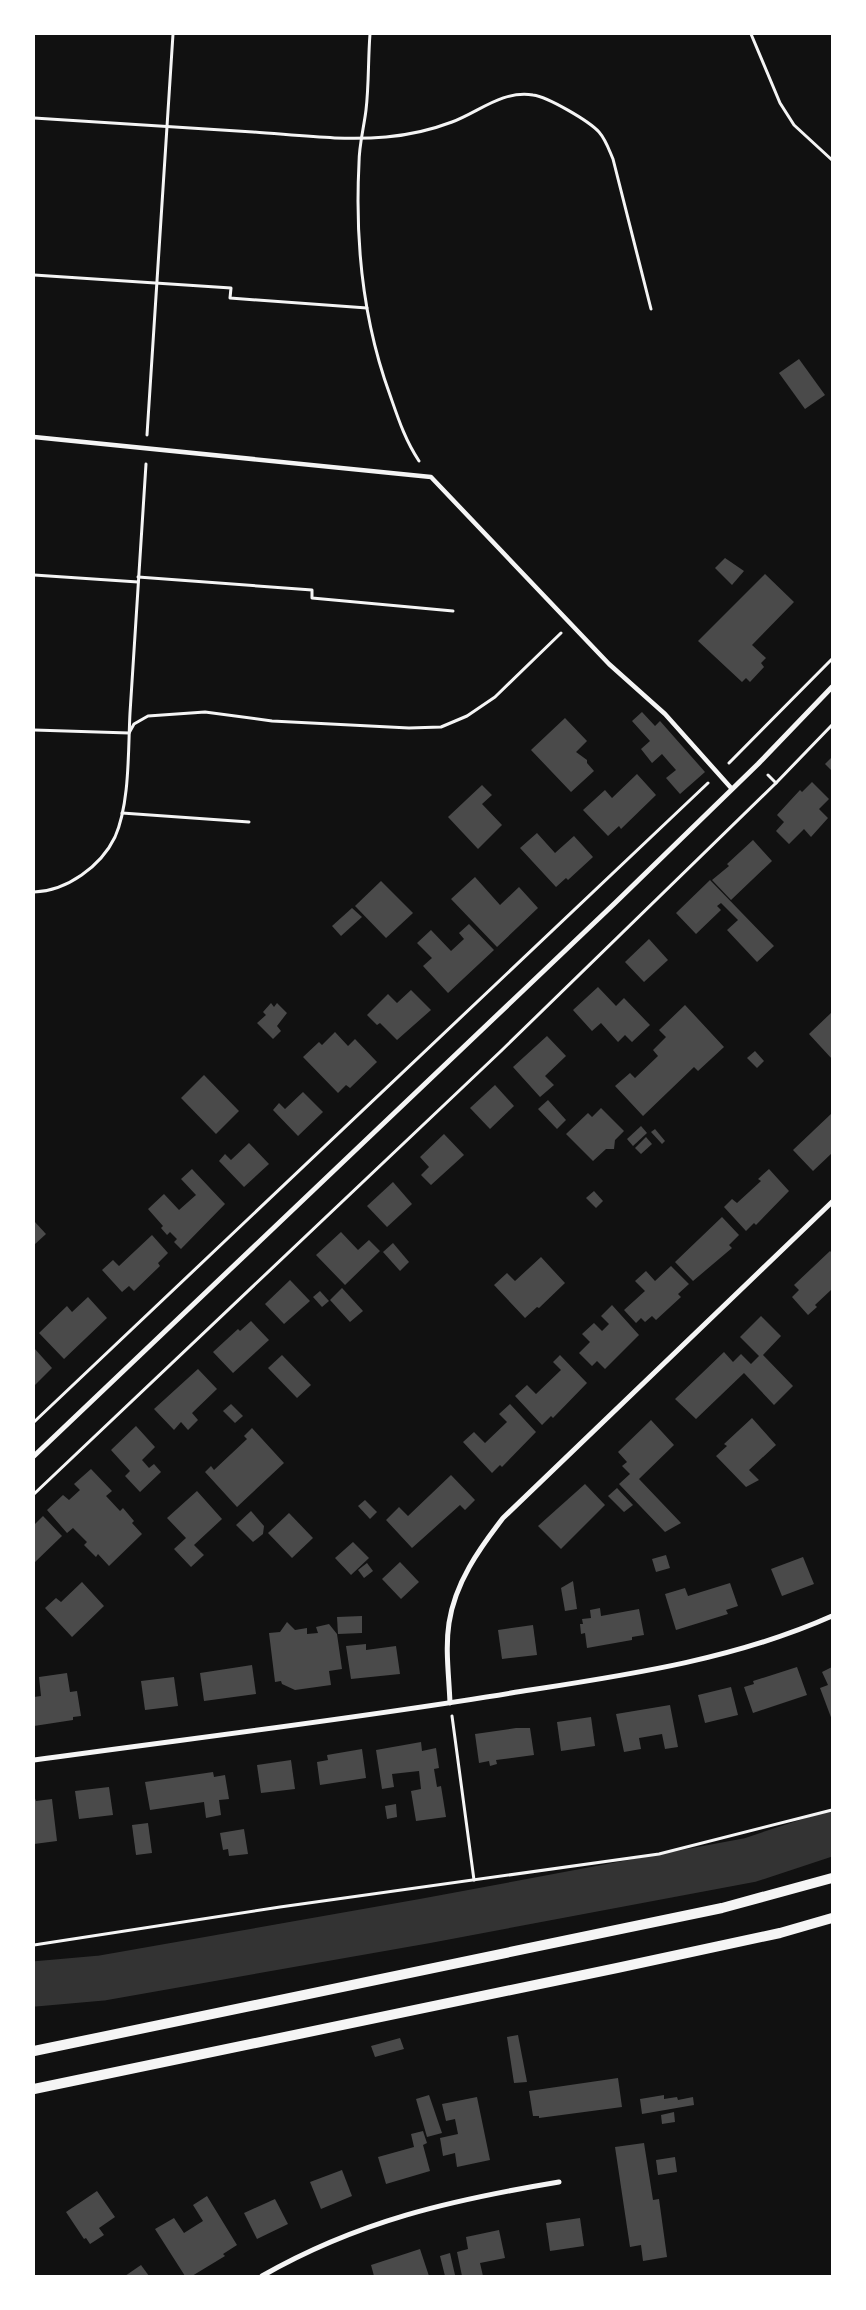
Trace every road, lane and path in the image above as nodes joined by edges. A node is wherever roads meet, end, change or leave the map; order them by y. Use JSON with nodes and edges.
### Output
{"nodes":[{"id":1,"x":173,"y":34,"type":"edge"},
{"id":2,"x":370,"y":34,"type":"edge"},
{"id":3,"x":751,"y":34,"type":"edge"},
{"id":4,"x":34,"y":118,"type":"edge"},
{"id":5,"x":167,"y":126,"type":"junction"},
{"id":6,"x":361,"y":139,"type":"junction"},
{"id":7,"x":832,"y":160,"type":"edge"},
{"id":8,"x":34,"y":275,"type":"edge"},
{"id":9,"x":157,"y":284,"type":"junction"},
{"id":10,"x":367,"y":308,"type":"junction"},
{"id":11,"x":651,"y":309,"type":"dead end"},
{"id":12,"x":34,"y":436,"type":"edge"},
{"id":13,"x":146,"y":448,"type":"junction"},
{"id":14,"x":431,"y":477,"type":"junction"},
{"id":15,"x":34,"y":575,"type":"edge"},
{"id":16,"x":138,"y":577,"type":"junction"},
{"id":17,"x":138,"y":582,"type":"junction"},
{"id":18,"x":453,"y":611,"type":"dead end"},
{"id":19,"x":571,"y":624,"type":"junction"},
{"id":20,"x":832,"y":658,"type":"edge"},
{"id":21,"x":832,"y":687,"type":"edge"},
{"id":22,"x":832,"y":725,"type":"edge"},
{"id":23,"x":34,"y":730,"type":"edge"},
{"id":24,"x":128,"y":733,"type":"junction"},
{"id":25,"x":718,"y":773,"type":"junction"},
{"id":26,"x":767,"y":774,"type":"dead end"},
{"id":27,"x":776,"y":783,"type":"junction"},
{"id":28,"x":732,"y":789,"type":"junction"},
{"id":29,"x":122,"y":813,"type":"junction"},
{"id":30,"x":249,"y":822,"type":"dead end"},
{"id":31,"x":34,"y":892,"type":"edge"},
{"id":32,"x":832,"y":1202,"type":"edge"},
{"id":33,"x":34,"y":1422,"type":"edge"},
{"id":34,"x":34,"y":1456,"type":"edge"},
{"id":35,"x":34,"y":1494,"type":"edge"},
{"id":36,"x":832,"y":1616,"type":"edge"},
{"id":37,"x":450,"y":1703,"type":"junction"},
{"id":38,"x":34,"y":1760,"type":"edge"},
{"id":39,"x":832,"y":1810,"type":"edge"},
{"id":40,"x":832,"y":1878,"type":"edge"},
{"id":41,"x":474,"y":1880,"type":"junction"},
{"id":42,"x":832,"y":1918,"type":"edge"},
{"id":43,"x":34,"y":1945,"type":"edge"},
{"id":44,"x":34,"y":2051,"type":"edge"},
{"id":45,"x":34,"y":2089,"type":"edge"},
{"id":46,"x":559,"y":2182,"type":"dead end"},
{"id":47,"x":262,"y":2276,"type":"edge"}],
"edges":[{"from":1,"to":5,"type":"path"},
{"from":2,"to":6,"type":"path"},
{"from":3,"to":7,"type":"path"},
{"from":4,"to":5,"type":"path"},
{"from":5,"to":6,"type":"path"},
{"from":5,"to":9,"type":"path"},
{"from":6,"to":10,"type":"path"},
{"from":6,"to":11,"type":"path"},
{"from":8,"to":9,"type":"path"},
{"from":9,"to":10,"type":"path"},
{"from":9,"to":13,"type":"path"},
{"from":10,"to":14,"type":"path"},
{"from":12,"to":13,"type":"street"},
{"from":13,"to":14,"type":"street"},
{"from":13,"to":16,"type":"path"},
{"from":14,"to":19,"type":"street"},
{"from":15,"to":17,"type":"path"},
{"from":16,"to":17,"type":"path"},
{"from":16,"to":18,"type":"path"},
{"from":17,"to":24,"type":"path"},
{"from":19,"to":24,"type":"path"},
{"from":19,"to":25,"type":"street"},
{"from":20,"to":25,"type":"path"},
{"from":21,"to":28,"type":"street"},
{"from":22,"to":27,"type":"path"},
{"from":23,"to":24,"type":"path"},
{"from":24,"to":29,"type":"path"},
{"from":25,"to":28,"type":"street"},
{"from":25,"to":33,"type":"path"},
{"from":26,"to":27,"type":"path"},
{"from":27,"to":35,"type":"path"},
{"from":28,"to":34,"type":"street"},
{"from":29,"to":30,"type":"path"},
{"from":29,"to":31,"type":"path"},
{"from":32,"to":37,"type":"street"},
{"from":36,"to":37,"type":"street"},
{"from":37,"to":38,"type":"street"},
{"from":37,"to":41,"type":"path"},
{"from":39,"to":41,"type":"path"},
{"from":40,"to":44,"type":"main road"},
{"from":41,"to":43,"type":"path"},
{"from":42,"to":45,"type":"main road"},
{"from":46,"to":47,"type":"street"}]}
